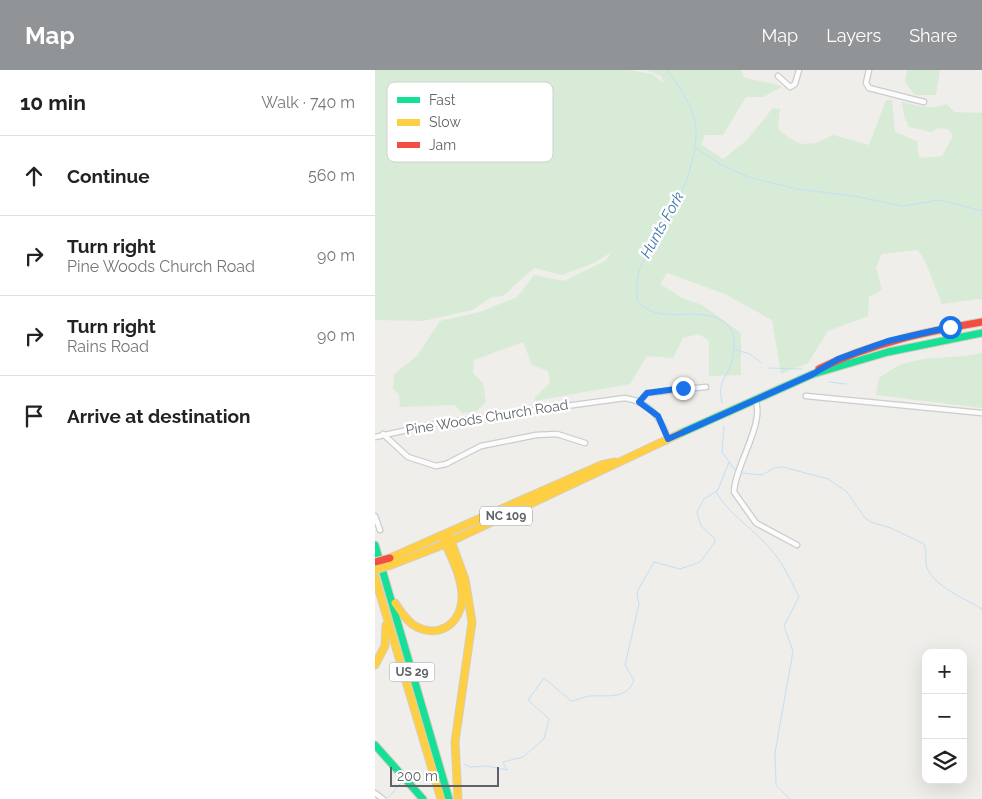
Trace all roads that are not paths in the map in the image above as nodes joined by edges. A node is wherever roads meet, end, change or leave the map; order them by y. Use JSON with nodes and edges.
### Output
{"nodes":[{"id":1,"x":799,"y":70,"type":"edge"},
{"id":2,"x":869,"y":70,"type":"edge"},
{"id":3,"x":779,"y":76,"type":"dead end"},
{"id":4,"x":924,"y":102,"type":"dead end"},
{"id":5,"x":982,"y":322,"type":"edge"},
{"id":6,"x":982,"y":334,"type":"edge"},
{"id":7,"x":813,"y":374,"type":"junction"},
{"id":8,"x":706,"y":387,"type":"dead end"},
{"id":9,"x":806,"y":396,"type":"dead end"},
{"id":10,"x":755,"y":399,"type":"junction"},
{"id":11,"x":639,"y":402,"type":"junction"},
{"id":12,"x":982,"y":413,"type":"edge"},
{"id":13,"x":383,"y":434,"type":"junction"},
{"id":14,"x":375,"y":437,"type":"edge"},
{"id":15,"x":668,"y":439,"type":"junction"},
{"id":16,"x":585,"y":443,"type":"dead end"},
{"id":17,"x":618,"y":462,"type":"junction"},
{"id":18,"x":375,"y":516,"type":"edge"},
{"id":19,"x":381,"y":530,"type":"dead end"},
{"id":20,"x":445,"y":535,"type":"junction"},
{"id":21,"x":448,"y":543,"type":"junction"},
{"id":22,"x":375,"y":545,"type":"edge"},
{"id":23,"x":797,"y":545,"type":"dead end"},
{"id":24,"x":390,"y":561,"type":"junction"},
{"id":25,"x":375,"y":562,"type":"edge"},
{"id":26,"x":375,"y":570,"type":"edge"},
{"id":27,"x":375,"y":577,"type":"edge"},
{"id":28,"x":387,"y":588,"type":"junction"},
{"id":29,"x":383,"y":603,"type":"junction"},
{"id":30,"x":375,"y":665,"type":"edge"},
{"id":31,"x":375,"y":745,"type":"edge"},
{"id":32,"x":375,"y":793,"type":"edge"},
{"id":33,"x":383,"y":799,"type":"edge"},
{"id":34,"x":423,"y":799,"type":"edge"},
{"id":35,"x":441,"y":799,"type":"edge"},
{"id":36,"x":449,"y":799,"type":"edge"},
{"id":37,"x":458,"y":799,"type":"edge"}],
"edges":[{"from":1,"to":3,"type":"street"},
{"from":2,"to":4,"type":"street"},
{"from":5,"to":7,"type":"main road","number":"NC 109"},
{"from":6,"to":7,"type":"main road","number":"NC 109"},
{"from":7,"to":10,"type":"main road","number":"NC 109"},
{"from":8,"to":11,"type":"street"},
{"from":9,"to":12,"type":"street"},
{"from":10,"to":15,"type":"main road","number":"NC 109"},
{"from":10,"to":23,"type":"street"},
{"from":11,"to":13,"type":"street","name":"Pine Woods Church Road"},
{"from":11,"to":15,"type":"street","name":"Pine Woods Church Road"},
{"from":13,"to":14,"type":"street","name":"Pine Woods Church Road"},
{"from":13,"to":16,"type":"street"},
{"from":15,"to":17,"type":"main road","number":"NC 109"},
{"from":17,"to":20,"type":"main road","number":"NC 109"},
{"from":17,"to":21,"type":"main road","number":"NC 109"},
{"from":18,"to":19,"type":"street"},
{"from":20,"to":21,"type":"main road"},
{"from":20,"to":24,"type":"main road","number":"NC 109"},
{"from":21,"to":24,"type":"main road","number":"NC 109"},
{"from":21,"to":28,"type":"main road"},
{"from":21,"to":37,"type":"main road"},
{"from":22,"to":28,"type":"main road","number":"US 29"},
{"from":24,"to":25,"type":"main road","number":"NC 109","bridge":true},
{"from":24,"to":26,"type":"main road","number":"NC 109","bridge":true},
{"from":27,"to":29,"type":"main road","number":"US 29"},
{"from":28,"to":36,"type":"main road","number":"US 29"},
{"from":29,"to":30,"type":"main road"},
{"from":29,"to":35,"type":"main road","number":"US 29"},
{"from":31,"to":34,"type":"main road"},
{"from":32,"to":33,"type":"street"}]}
